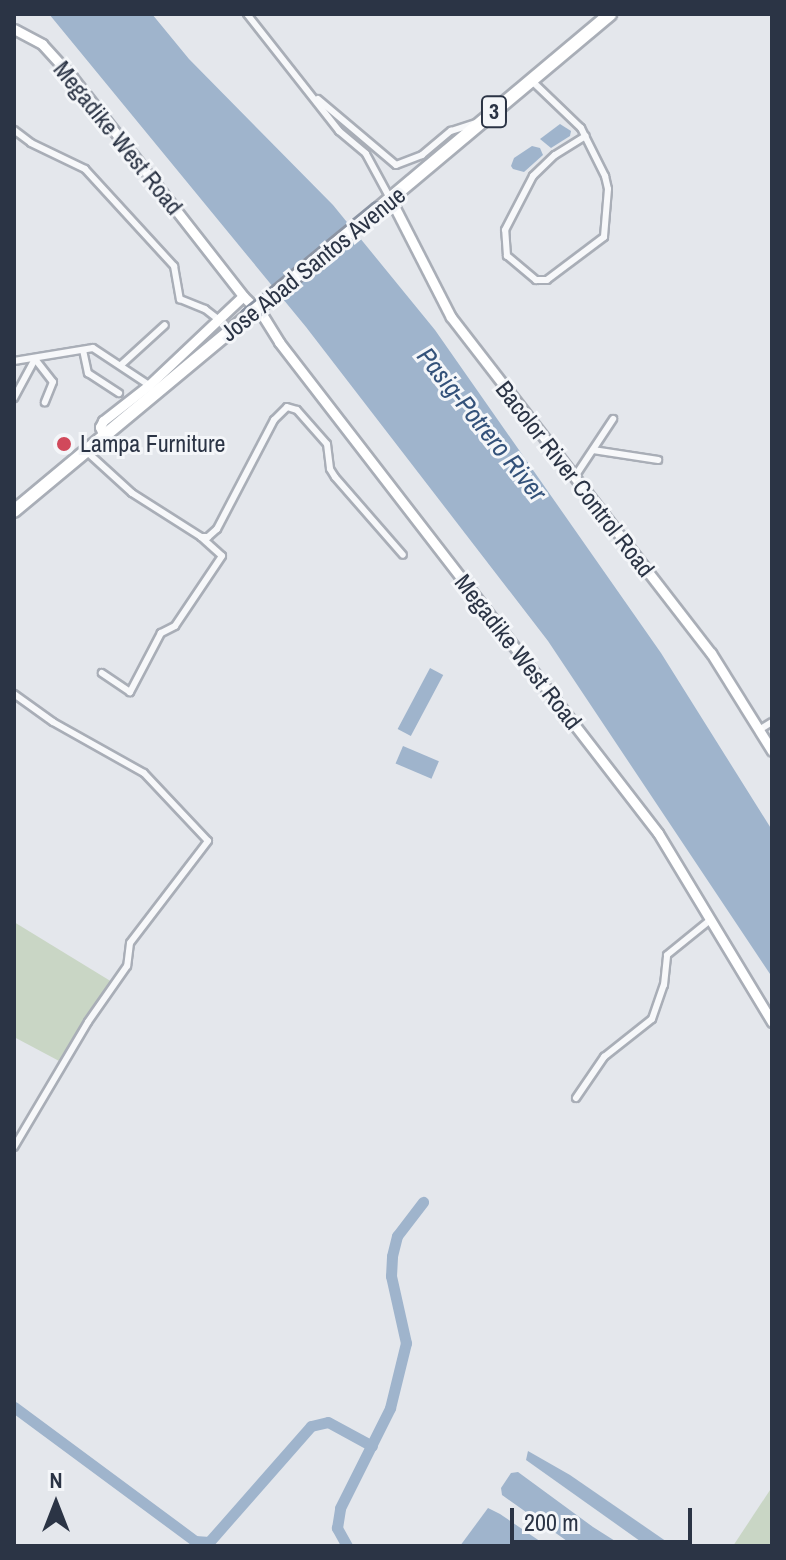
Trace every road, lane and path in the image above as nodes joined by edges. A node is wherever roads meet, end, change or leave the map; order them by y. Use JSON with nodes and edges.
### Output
{"nodes":[{"id":1,"x":247,"y":14,"type":"edge"},
{"id":2,"x":610,"y":14,"type":"edge"},
{"id":3,"x":14,"y":29,"type":"edge"},
{"id":4,"x":532,"y":81,"type":"junction"},
{"id":5,"x":309,"y":92,"type":"junction"},
{"id":6,"x":487,"y":119,"type":"junction"},
{"id":7,"x":14,"y":130,"type":"edge"},
{"id":8,"x":585,"y":136,"type":"junction"},
{"id":9,"x":391,"y":200,"type":"junction"},
{"id":10,"x":243,"y":296,"type":"junction"},
{"id":11,"x":218,"y":319,"type":"junction"},
{"id":12,"x":165,"y":325,"type":"dead end"},
{"id":13,"x":83,"y":350,"type":"junction"},
{"id":14,"x":35,"y":359,"type":"junction"},
{"id":15,"x":14,"y":361,"type":"edge"},
{"id":16,"x":121,"y":365,"type":"junction"},
{"id":17,"x":149,"y":385,"type":"junction"},
{"id":18,"x":119,"y":393,"type":"dead end"},
{"id":19,"x":14,"y":398,"type":"edge"},
{"id":20,"x":45,"y":402,"type":"dead end"},
{"id":21,"x":613,"y":419,"type":"dead end"},
{"id":22,"x":104,"y":436,"type":"junction"},
{"id":23,"x":593,"y":450,"type":"junction"},
{"id":24,"x":86,"y":451,"type":"junction"},
{"id":25,"x":658,"y":460,"type":"dead end"},
{"id":26,"x":574,"y":478,"type":"junction"},
{"id":27,"x":14,"y":511,"type":"edge"},
{"id":28,"x":201,"y":537,"type":"junction"},
{"id":29,"x":403,"y":555,"type":"dead end"},
{"id":30,"x":102,"y":673,"type":"dead end"},
{"id":31,"x":14,"y":694,"type":"edge"},
{"id":32,"x":772,"y":722,"type":"edge"},
{"id":33,"x":759,"y":730,"type":"junction"},
{"id":34,"x":772,"y":751,"type":"edge"},
{"id":35,"x":710,"y":920,"type":"junction"},
{"id":36,"x":772,"y":1022,"type":"edge"},
{"id":37,"x":576,"y":1098,"type":"dead end"},
{"id":38,"x":14,"y":1147,"type":"edge"}],
"edges":[{"from":1,"to":5,"type":"street"},
{"from":2,"to":4,"type":"highway","name":"Jose Abad Santos Avenue","number":"3"},
{"from":3,"to":10,"type":"street","name":"Megadike West Road"},
{"from":4,"to":6,"type":"highway","name":"Jose Abad Santos Avenue","number":"3"},
{"from":4,"to":8,"type":"street"},
{"from":5,"to":6,"type":"street"},
{"from":5,"to":9,"type":"street"},
{"from":6,"to":9,"type":"highway","name":"Jose Abad Santos Avenue","number":"3"},
{"from":7,"to":11,"type":"street"},
{"from":8,"to":8,"type":"street"},
{"from":9,"to":22,"type":"highway","name":"Jose Abad Santos Avenue","number":"3","bridge":true},
{"from":9,"to":26,"type":"street","name":"Bacolor River Control Road"},
{"from":10,"to":11,"type":"street"},
{"from":10,"to":35,"type":"street","name":"Megadike West Road"},
{"from":11,"to":17,"type":"street"},
{"from":12,"to":16,"type":"street"},
{"from":13,"to":14,"type":"street"},
{"from":13,"to":16,"type":"street"},
{"from":13,"to":18,"type":"street"},
{"from":14,"to":15,"type":"street"},
{"from":14,"to":19,"type":"street"},
{"from":14,"to":20,"type":"street"},
{"from":16,"to":17,"type":"street"},
{"from":17,"to":22,"type":"street"},
{"from":21,"to":23,"type":"street"},
{"from":22,"to":24,"type":"highway","name":"Jose Abad Santos Avenue","number":"3"},
{"from":23,"to":25,"type":"street"},
{"from":23,"to":26,"type":"street"},
{"from":24,"to":27,"type":"highway","name":"Jose Abad Santos Avenue","number":"3"},
{"from":24,"to":28,"type":"street"},
{"from":26,"to":33,"type":"street","name":"Bacolor River Control Road"},
{"from":28,"to":29,"type":"street"},
{"from":28,"to":30,"type":"street"},
{"from":31,"to":38,"type":"street"},
{"from":32,"to":33,"type":"street"},
{"from":33,"to":34,"type":"street","name":"Bacolor River Control Road"},
{"from":35,"to":36,"type":"street","name":"Megadike West Road"},
{"from":35,"to":37,"type":"street"}]}
